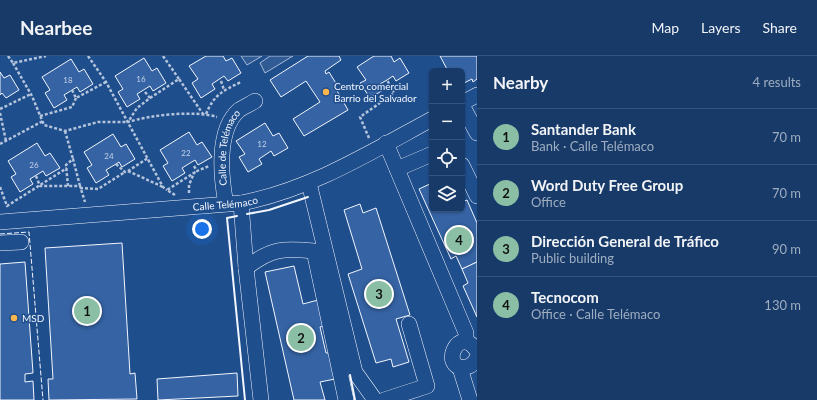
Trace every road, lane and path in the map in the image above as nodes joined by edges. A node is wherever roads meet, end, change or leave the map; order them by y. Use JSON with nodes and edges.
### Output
{"nodes":[{"id":1,"x":8,"y":56,"type":"edge"},
{"id":2,"x":46,"y":56,"type":"edge"},
{"id":3,"x":88,"y":56,"type":"edge"},
{"id":4,"x":163,"y":56,"type":"edge"},
{"id":5,"x":13,"y":63,"type":"junction"},
{"id":6,"x":179,"y":79,"type":"junction"},
{"id":7,"x":387,"y":80,"type":"dead end"},
{"id":8,"x":106,"y":82,"type":"junction"},
{"id":9,"x":221,"y":82,"type":"dead end"},
{"id":10,"x":241,"y":82,"type":"dead end"},
{"id":11,"x":72,"y":90,"type":"dead end"},
{"id":12,"x":224,"y":90,"type":"junction"},
{"id":13,"x":145,"y":92,"type":"dead end"},
{"id":14,"x":31,"y":94,"type":"junction"},
{"id":15,"x":477,"y":95,"type":"edge"},
{"id":16,"x":76,"y":98,"type":"junction"},
{"id":17,"x":150,"y":98,"type":"junction"},
{"id":18,"x":255,"y":101,"type":"dead end"},
{"id":19,"x":465,"y":102,"type":"edge"},
{"id":20,"x":0,"y":109,"type":"edge"},
{"id":21,"x":465,"y":109,"type":"edge"},
{"id":22,"x":0,"y":113,"type":"edge"},
{"id":23,"x":204,"y":114,"type":"junction"},
{"id":24,"x":1,"y":116,"type":"edge"},
{"id":25,"x":40,"y":116,"type":"junction"},
{"id":26,"x":43,"y":121,"type":"junction"},
{"id":27,"x":429,"y":121,"type":"edge"},
{"id":28,"x":128,"y":122,"type":"junction"},
{"id":29,"x":231,"y":122,"type":"junction"},
{"id":30,"x":476,"y":126,"type":"edge"},
{"id":31,"x":65,"y":131,"type":"junction"},
{"id":32,"x":6,"y":141,"type":"junction"},
{"id":33,"x":0,"y":144,"type":"edge"},
{"id":34,"x":380,"y":146,"type":"junction"},
{"id":35,"x":429,"y":155,"type":"edge"},
{"id":36,"x":148,"y":158,"type":"junction"},
{"id":37,"x":73,"y":159,"type":"junction"},
{"id":38,"x":116,"y":164,"type":"dead end"},
{"id":39,"x":67,"y":168,"type":"junction"},
{"id":40,"x":397,"y":169,"type":"junction"},
{"id":41,"x":465,"y":171,"type":"edge"},
{"id":42,"x":126,"y":172,"type":"junction"},
{"id":43,"x":36,"y":176,"type":"dead end"},
{"id":44,"x":309,"y":183,"type":"junction"},
{"id":45,"x":40,"y":185,"type":"junction"},
{"id":46,"x":68,"y":186,"type":"junction"},
{"id":47,"x":0,"y":187,"type":"edge"},
{"id":48,"x":80,"y":187,"type":"junction"},
{"id":49,"x":163,"y":187,"type":"junction"},
{"id":50,"x":168,"y":190,"type":"junction"},
{"id":51,"x":189,"y":194,"type":"dead end"},
{"id":52,"x":175,"y":195,"type":"dead end"},
{"id":53,"x":477,"y":196,"type":"edge"},
{"id":54,"x":85,"y":202,"type":"dead end"},
{"id":55,"x":241,"y":203,"type":"junction"},
{"id":56,"x":226,"y":204,"type":"junction"},
{"id":57,"x":0,"y":222,"type":"edge"},
{"id":58,"x":21,"y":242,"type":"dead end"},
{"id":59,"x":0,"y":243,"type":"edge"},
{"id":60,"x":246,"y":268,"type":"junction"},
{"id":61,"x":409,"y":324,"type":"dead end"},
{"id":62,"x":472,"y":358,"type":"edge"},
{"id":63,"x":418,"y":395,"type":"edge"},
{"id":64,"x":261,"y":400,"type":"edge"},
{"id":65,"x":346,"y":400,"type":"edge"},
{"id":66,"x":375,"y":400,"type":"edge"},
{"id":67,"x":384,"y":400,"type":"edge"},
{"id":68,"x":470,"y":400,"type":"edge"}],
"edges":[{"from":1,"to":5,"type":"path"},
{"from":2,"to":5,"type":"path"},
{"from":3,"to":8,"type":"path"},
{"from":4,"to":6,"type":"path"},
{"from":5,"to":14,"type":"path"},
{"from":6,"to":17,"type":"path"},
{"from":6,"to":23,"type":"path"},
{"from":7,"to":34,"type":"path"},
{"from":8,"to":16,"type":"path"},
{"from":8,"to":28,"type":"path"},
{"from":9,"to":12,"type":"path"},
{"from":10,"to":12,"type":"path"},
{"from":11,"to":16,"type":"path"},
{"from":12,"to":23,"type":"path"},
{"from":13,"to":17,"type":"path"},
{"from":14,"to":20,"type":"path"},
{"from":14,"to":25,"type":"path"},
{"from":15,"to":19,"type":"street"},
{"from":16,"to":25,"type":"path"},
{"from":17,"to":28,"type":"path"},
{"from":18,"to":29,"type":"street","name":"Calle de Telémaco"},
{"from":21,"to":30,"type":"street"},
{"from":22,"to":24,"type":"path"},
{"from":23,"to":28,"type":"path"},
{"from":23,"to":29,"type":"path"},
{"from":24,"to":32,"type":"path"},
{"from":25,"to":26,"type":"path"},
{"from":26,"to":31,"type":"path"},
{"from":26,"to":32,"type":"path"},
{"from":27,"to":34,"type":"street","name":"Calle Telémaco"},
{"from":28,"to":31,"type":"path"},
{"from":28,"to":36,"type":"path"},
{"from":29,"to":56,"type":"street","name":"Calle de Telémaco"},
{"from":31,"to":37,"type":"path"},
{"from":32,"to":33,"type":"path"},
{"from":34,"to":40,"type":"street"},
{"from":34,"to":44,"type":"street","name":"Calle Telémaco"},
{"from":35,"to":40,"type":"street"},
{"from":36,"to":42,"type":"path"},
{"from":36,"to":49,"type":"path"},
{"from":37,"to":39,"type":"path"},
{"from":37,"to":48,"type":"path"},
{"from":38,"to":42,"type":"path"},
{"from":39,"to":45,"type":"path"},
{"from":39,"to":46,"type":"path"},
{"from":40,"to":62,"type":"street"},
{"from":41,"to":53,"type":"street"},
{"from":42,"to":48,"type":"path"},
{"from":42,"to":49,"type":"path"},
{"from":43,"to":45,"type":"path"},
{"from":44,"to":55,"type":"street","name":"Calle Telémaco"},
{"from":44,"to":66,"type":"street"},
{"from":45,"to":46,"type":"path"},
{"from":45,"to":47,"type":"path"},
{"from":46,"to":48,"type":"path"},
{"from":48,"to":54,"type":"path"},
{"from":49,"to":50,"type":"path"},
{"from":50,"to":51,"type":"path"},
{"from":50,"to":52,"type":"path"},
{"from":55,"to":56,"type":"street","name":"Calle Telémaco"},
{"from":55,"to":60,"type":"street"},
{"from":56,"to":57,"type":"street","name":"Calle Telémaco"},
{"from":58,"to":59,"type":"street"},
{"from":60,"to":64,"type":"street"},
{"from":60,"to":65,"type":"street"},
{"from":61,"to":63,"type":"street"},
{"from":62,"to":68,"type":"street"},
{"from":63,"to":67,"type":"street"}]}
